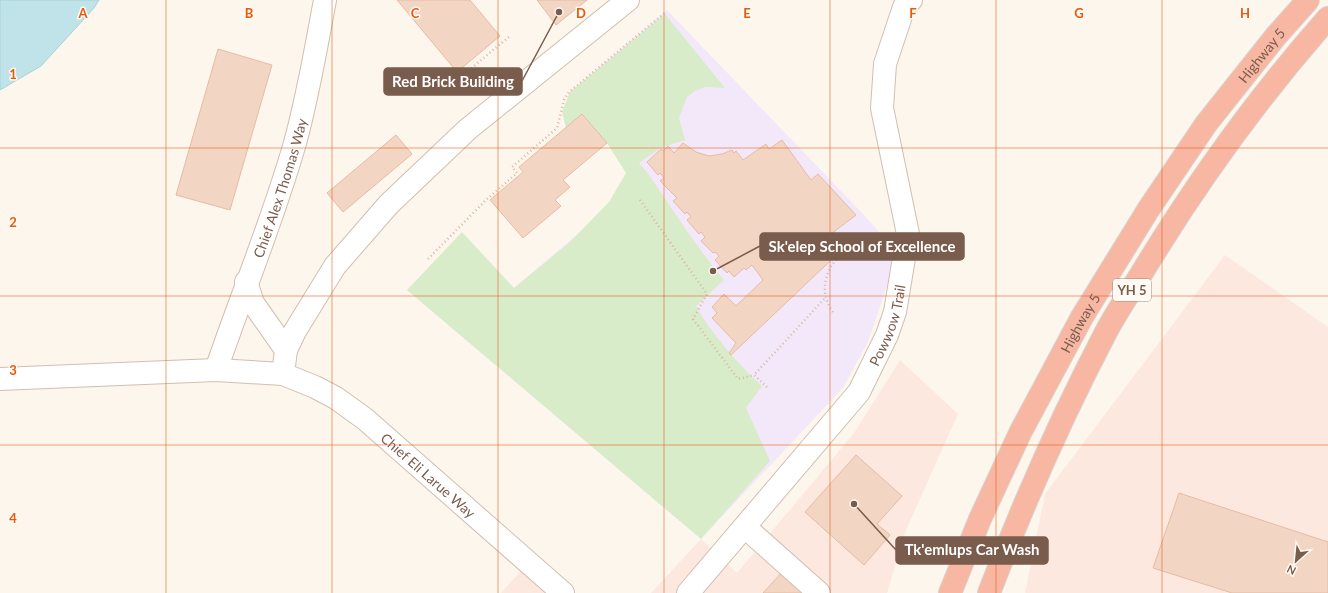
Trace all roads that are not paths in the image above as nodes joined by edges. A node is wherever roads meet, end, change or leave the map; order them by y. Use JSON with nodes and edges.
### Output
{"nodes":[{"id":1,"x":325,"y":0,"type":"edge"},
{"id":2,"x":628,"y":0,"type":"edge"},
{"id":3,"x":911,"y":0,"type":"edge"},
{"id":4,"x":1308,"y":0,"type":"edge"},
{"id":5,"x":1328,"y":18,"type":"edge"},
{"id":6,"x":246,"y":282,"type":"junction"},
{"id":7,"x":286,"y":350,"type":"junction"},
{"id":8,"x":216,"y":370,"type":"junction"},
{"id":9,"x":283,"y":374,"type":"junction"},
{"id":10,"x":0,"y":379,"type":"edge"},
{"id":11,"x":745,"y":527,"type":"junction"},
{"id":12,"x":563,"y":593,"type":"edge"},
{"id":13,"x":688,"y":593,"type":"edge"},
{"id":14,"x":819,"y":593,"type":"edge"},
{"id":15,"x":950,"y":593,"type":"edge"},
{"id":16,"x":989,"y":593,"type":"edge"}],
"edges":[{"from":1,"to":6,"type":"street","name":"Chief Alex Thomas Way"},
{"from":2,"to":7,"type":"street"},
{"from":3,"to":11,"type":"street","name":"Powwow Trail"},
{"from":4,"to":15,"type":"highway","name":"Highway 5","number":"YH 5"},
{"from":5,"to":16,"type":"highway","name":"Highway 5","number":"YH 5"},
{"from":6,"to":7,"type":"street"},
{"from":6,"to":8,"type":"street","name":"Chief Alex Thomas Way"},
{"from":7,"to":9,"type":"street"},
{"from":8,"to":9,"type":"street"},
{"from":8,"to":10,"type":"street"},
{"from":9,"to":12,"type":"street","name":"Chief Eli Larue Way"},
{"from":11,"to":13,"type":"street","name":"Powwow Trail"},
{"from":11,"to":14,"type":"street"}]}
